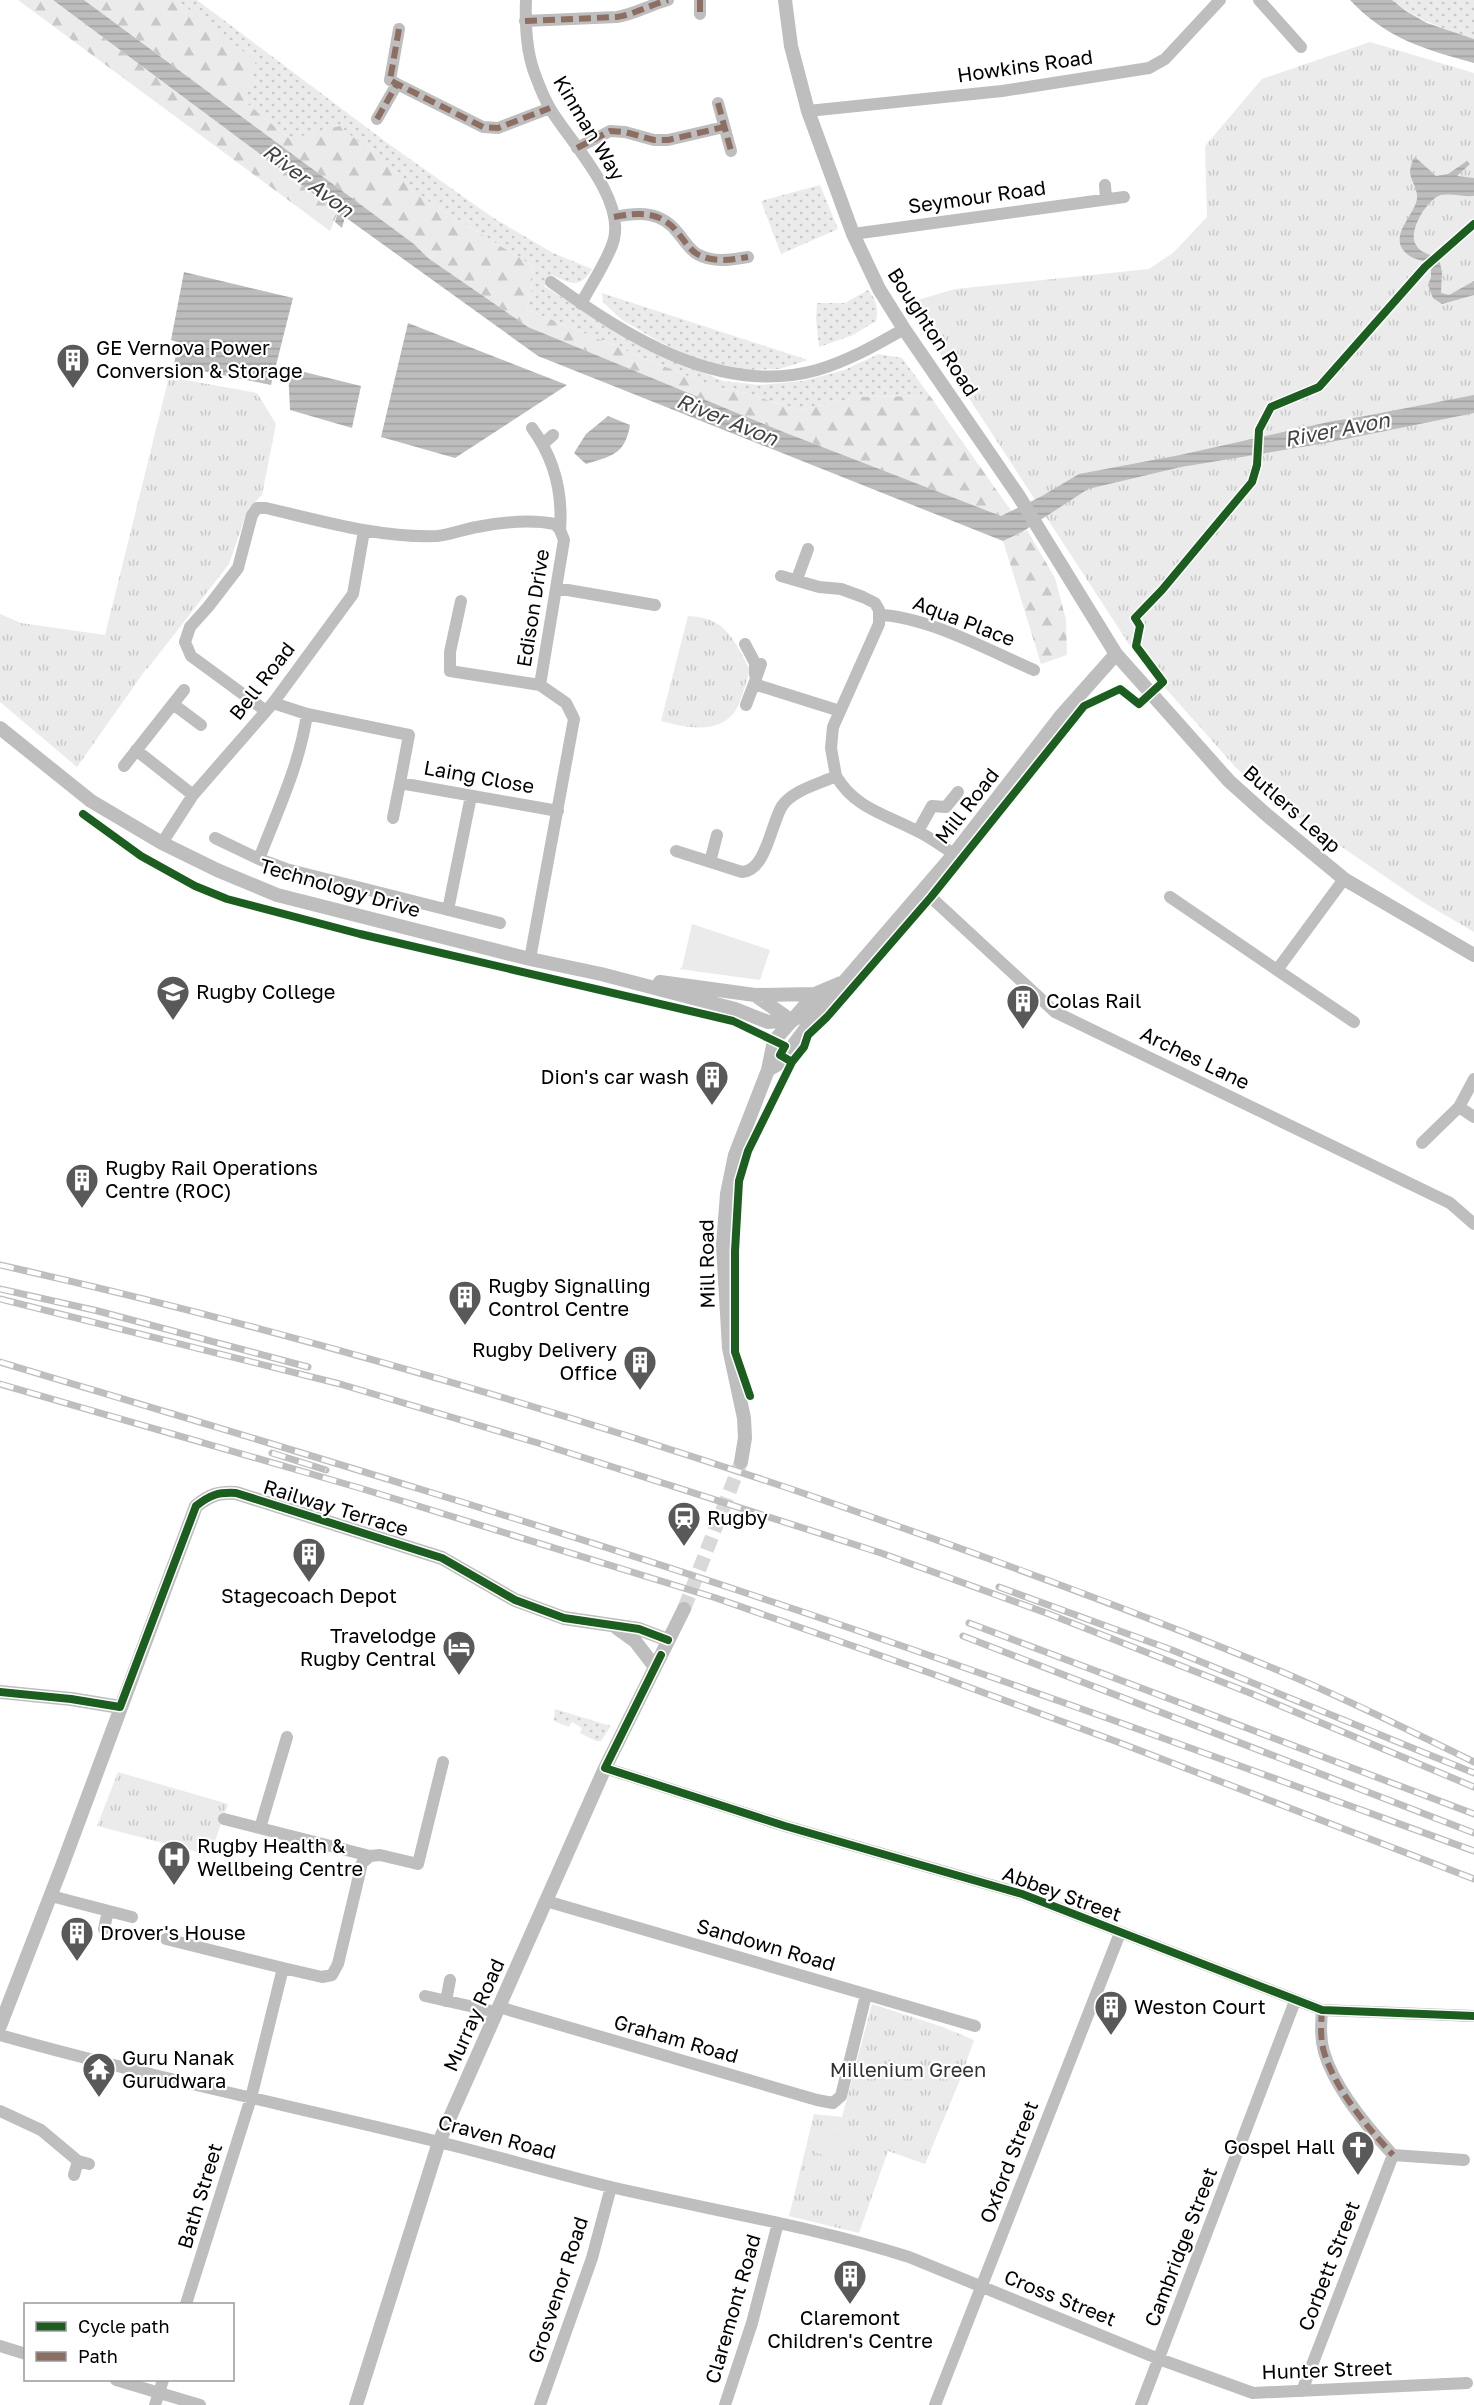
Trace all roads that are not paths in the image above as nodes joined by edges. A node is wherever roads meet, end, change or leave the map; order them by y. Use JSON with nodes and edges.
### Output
{"nodes":[{"id":1,"x":526,"y":0,"type":"edge"},
{"id":2,"x":668,"y":0,"type":"edge"},
{"id":3,"x":700,"y":0,"type":"edge"},
{"id":4,"x":785,"y":0,"type":"edge"},
{"id":5,"x":1220,"y":0,"type":"edge"},
{"id":6,"x":1259,"y":0,"type":"edge"},
{"id":7,"x":700,"y":14,"type":"dead end"},
{"id":8,"x":525,"y":21,"type":"junction"},
{"id":9,"x":399,"y":29,"type":"dead end"},
{"id":10,"x":1301,"y":47,"type":"dead end"},
{"id":11,"x":397,"y":84,"type":"junction"},
{"id":12,"x":718,"y":103,"type":"dead end"},
{"id":13,"x":550,"y":108,"type":"junction"},
{"id":14,"x":808,"y":111,"type":"junction"},
{"id":15,"x":377,"y":119,"type":"dead end"},
{"id":16,"x":724,"y":127,"type":"junction"},
{"id":17,"x":576,"y":148,"type":"junction"},
{"id":18,"x":731,"y":151,"type":"dead end"},
{"id":19,"x":1105,"y":184,"type":"dead end"},
{"id":20,"x":1124,"y":197,"type":"dead end"},
{"id":21,"x":1106,"y":198,"type":"junction"},
{"id":22,"x":614,"y":217,"type":"junction"},
{"id":23,"x":853,"y":234,"type":"junction"},
{"id":24,"x":748,"y":257,"type":"dead end"},
{"id":25,"x":551,"y":282,"type":"dead end"},
{"id":26,"x":581,"y":304,"type":"junction"},
{"id":27,"x":903,"y":329,"type":"junction"},
{"id":28,"x":531,"y":428,"type":"dead end"},
{"id":29,"x":560,"y":530,"type":"junction"},
{"id":30,"x":364,"y":531,"type":"junction"},
{"id":31,"x":808,"y":549,"type":"dead end"},
{"id":32,"x":781,"y":576,"type":"dead end"},
{"id":33,"x":797,"y":579,"type":"junction"},
{"id":34,"x":556,"y":588,"type":"junction"},
{"id":35,"x":461,"y":601,"type":"dead end"},
{"id":36,"x":655,"y":605,"type":"dead end"},
{"id":37,"x":879,"y":615,"type":"junction"},
{"id":38,"x":745,"y":644,"type":"dead end"},
{"id":39,"x":1116,"y":654,"type":"junction"},
{"id":40,"x":761,"y":664,"type":"dead end"},
{"id":41,"x":1034,"y":670,"type":"dead end"},
{"id":42,"x":755,"y":682,"type":"junction"},
{"id":43,"x":540,"y":686,"type":"junction"},
{"id":44,"x":184,"y":690,"type":"dead end"},
{"id":45,"x":173,"y":704,"type":"junction"},
{"id":46,"x":746,"y":705,"type":"dead end"},
{"id":47,"x":270,"y":707,"type":"junction"},
{"id":48,"x":840,"y":711,"type":"junction"},
{"id":49,"x":307,"y":714,"type":"junction"},
{"id":50,"x":201,"y":725,"type":"dead end"},
{"id":51,"x":0,"y":728,"type":"edge"},
{"id":52,"x":136,"y":750,"type":"junction"},
{"id":53,"x":124,"y":766,"type":"dead end"},
{"id":54,"x":836,"y":776,"type":"junction"},
{"id":55,"x":400,"y":783,"type":"junction"},
{"id":56,"x":958,"y":792,"type":"dead end"},
{"id":57,"x":193,"y":795,"type":"junction"},
{"id":58,"x":471,"y":796,"type":"junction"},
{"id":59,"x":558,"y":811,"type":"junction"},
{"id":60,"x":393,"y":819,"type":"dead end"},
{"id":61,"x":918,"y":831,"type":"junction"},
{"id":62,"x":717,"y":835,"type":"dead end"},
{"id":63,"x":214,"y":838,"type":"dead end"},
{"id":64,"x":162,"y":843,"type":"junction"},
{"id":65,"x":676,"y":851,"type":"dead end"},
{"id":66,"x":954,"y":854,"type":"junction"},
{"id":67,"x":259,"y":859,"type":"junction"},
{"id":68,"x":711,"y":862,"type":"junction"},
{"id":69,"x":1344,"y":879,"type":"junction"},
{"id":70,"x":923,"y":890,"type":"junction"},
{"id":71,"x":1170,"y":897,"type":"dead end"},
{"id":72,"x":448,"y":910,"type":"junction"},
{"id":73,"x":500,"y":923,"type":"dead end"},
{"id":74,"x":1474,"y":955,"type":"edge"},
{"id":75,"x":530,"y":959,"type":"junction"},
{"id":76,"x":1277,"y":970,"type":"junction"},
{"id":77,"x":602,"y":974,"type":"junction"},
{"id":78,"x":845,"y":981,"type":"junction"},
{"id":79,"x":750,"y":994,"type":"junction"},
{"id":80,"x":815,"y":994,"type":"junction"},
{"id":81,"x":822,"y":1007,"type":"junction"},
{"id":82,"x":792,"y":1020,"type":"junction"},
{"id":83,"x":768,"y":1022,"type":"junction"},
{"id":84,"x":1354,"y":1022,"type":"dead end"},
{"id":85,"x":800,"y":1034,"type":"junction"},
{"id":86,"x":774,"y":1041,"type":"junction"},
{"id":87,"x":768,"y":1070,"type":"junction"},
{"id":88,"x":1474,"y":1079,"type":"edge"},
{"id":89,"x":1459,"y":1107,"type":"junction"},
{"id":90,"x":1474,"y":1118,"type":"edge"},
{"id":91,"x":1422,"y":1143,"type":"dead end"},
{"id":92,"x":1474,"y":1224,"type":"edge"},
{"id":93,"x":741,"y":1462,"type":"tunnel mouth"},
{"id":94,"x":684,"y":1609,"type":"tunnel mouth"},
{"id":95,"x":615,"y":1627,"type":"junction"},
{"id":96,"x":668,"y":1640,"type":"junction"},
{"id":97,"x":658,"y":1661,"type":"junction"},
{"id":98,"x":0,"y":1692,"type":"edge"},
{"id":99,"x":120,"y":1707,"type":"junction"},
{"id":100,"x":287,"y":1737,"type":"dead end"},
{"id":101,"x":443,"y":1762,"type":"dead end"},
{"id":102,"x":605,"y":1768,"type":"junction"},
{"id":103,"x":224,"y":1819,"type":"dead end"},
{"id":104,"x":260,"y":1828,"type":"junction"},
{"id":105,"x":370,"y":1856,"type":"junction"},
{"id":106,"x":51,"y":1896,"type":"junction"},
{"id":107,"x":546,"y":1901,"type":"junction"},
{"id":108,"x":108,"y":1911,"type":"junction"},
{"id":109,"x":132,"y":1917,"type":"dead end"},
{"id":110,"x":104,"y":1929,"type":"dead end"},
{"id":111,"x":1120,"y":1933,"type":"junction"},
{"id":112,"x":166,"y":1939,"type":"dead end"},
{"id":113,"x":283,"y":1968,"type":"junction"},
{"id":114,"x":450,"y":1980,"type":"dead end"},
{"id":115,"x":866,"y":1995,"type":"junction"},
{"id":116,"x":425,"y":1996,"type":"dead end"},
{"id":117,"x":446,"y":2001,"type":"junction"},
{"id":118,"x":1295,"y":2001,"type":"junction"},
{"id":119,"x":497,"y":2010,"type":"junction"},
{"id":120,"x":1322,"y":2010,"type":"junction"},
{"id":121,"x":1474,"y":2016,"type":"edge"},
{"id":122,"x":0,"y":2026,"type":"edge"},
{"id":123,"x":975,"y":2026,"type":"dead end"},
{"id":124,"x":0,"y":2036,"type":"edge"},
{"id":125,"x":251,"y":2098,"type":"junction"},
{"id":126,"x":0,"y":2111,"type":"edge"},
{"id":127,"x":439,"y":2142,"type":"junction"},
{"id":128,"x":1393,"y":2155,"type":"junction"},
{"id":129,"x":1464,"y":2160,"type":"dead end"},
{"id":130,"x":74,"y":2175,"type":"dead end"},
{"id":131,"x":611,"y":2187,"type":"junction"},
{"id":132,"x":778,"y":2223,"type":"junction"},
{"id":133,"x":981,"y":2287,"type":"junction"},
{"id":134,"x":186,"y":2303,"type":"edge"},
{"id":135,"x":0,"y":2346,"type":"edge"},
{"id":136,"x":24,"y":2353,"type":"edge"},
{"id":137,"x":1159,"y":2359,"type":"junction"},
{"id":138,"x":129,"y":2381,"type":"edge"},
{"id":139,"x":1467,"y":2383,"type":"dead end"},
{"id":140,"x":161,"y":2386,"type":"edge"},
{"id":141,"x":1302,"y":2391,"type":"junction"},
{"id":142,"x":155,"y":2405,"type":"edge"},
{"id":143,"x":200,"y":2405,"type":"edge"},
{"id":144,"x":356,"y":2405,"type":"edge"},
{"id":145,"x":540,"y":2405,"type":"edge"},
{"id":146,"x":725,"y":2405,"type":"edge"},
{"id":147,"x":935,"y":2405,"type":"edge"},
{"id":148,"x":1141,"y":2405,"type":"edge"}],
"edges":[{"from":1,"to":8,"type":"street","name":"Kinman Way"},
{"from":2,"to":8,"type":"street"},
{"from":3,"to":7,"type":"street"},
{"from":4,"to":14,"type":"street","name":"Boughton Road"},
{"from":5,"to":14,"type":"street","name":"Howkins Road"},
{"from":6,"to":10,"type":"street"},
{"from":8,"to":13,"type":"street","name":"Kinman Way"},
{"from":9,"to":11,"type":"street"},
{"from":11,"to":13,"type":"street"},
{"from":11,"to":15,"type":"street"},
{"from":12,"to":16,"type":"street"},
{"from":13,"to":17,"type":"street","name":"Kinman Way"},
{"from":14,"to":23,"type":"street","name":"Boughton Road"},
{"from":16,"to":17,"type":"street"},
{"from":16,"to":18,"type":"street"},
{"from":17,"to":22,"type":"street","name":"Kinman Way"},
{"from":19,"to":21,"type":"street"},
{"from":20,"to":21,"type":"street","name":"Seymour Road"},
{"from":21,"to":23,"type":"street","name":"Seymour Road"},
{"from":22,"to":24,"type":"street"},
{"from":22,"to":26,"type":"street","name":"Kinman Way"},
{"from":23,"to":27,"type":"street","name":"Boughton Road"},
{"from":25,"to":26,"type":"street"},
{"from":26,"to":27,"type":"street"},
{"from":27,"to":39,"type":"street","name":"Boughton Road"},
{"from":28,"to":29,"type":"street"},
{"from":29,"to":30,"type":"street","name":"Edison Drive"},
{"from":29,"to":34,"type":"street","name":"Edison Drive"},
{"from":30,"to":47,"type":"street","name":"Bell Road"},
{"from":30,"to":47,"type":"street","name":"Edison Drive"},
{"from":31,"to":33,"type":"street"},
{"from":32,"to":33,"type":"street"},
{"from":33,"to":37,"type":"street"},
{"from":34,"to":36,"type":"street"},
{"from":34,"to":43,"type":"street","name":"Edison Drive"},
{"from":35,"to":43,"type":"street"},
{"from":37,"to":41,"type":"street","name":"Aqua Place"},
{"from":37,"to":48,"type":"street"},
{"from":38,"to":42,"type":"street"},
{"from":39,"to":66,"type":"street","name":"Mill Road"},
{"from":39,"to":69,"type":"street","name":"Butlers Leap"},
{"from":40,"to":42,"type":"street"},
{"from":42,"to":46,"type":"street"},
{"from":42,"to":48,"type":"street"},
{"from":43,"to":59,"type":"street","name":"Edison Drive"},
{"from":44,"to":45,"type":"street"},
{"from":45,"to":50,"type":"street"},
{"from":45,"to":52,"type":"street"},
{"from":47,"to":49,"type":"street","name":"Laing Close"},
{"from":47,"to":57,"type":"street","name":"Bell Road"},
{"from":48,"to":54,"type":"street"},
{"from":49,"to":55,"type":"street","name":"Laing Close"},
{"from":49,"to":67,"type":"street"},
{"from":51,"to":64,"type":"street","name":"Technology Drive"},
{"from":52,"to":53,"type":"street"},
{"from":52,"to":57,"type":"street"},
{"from":54,"to":61,"type":"street"},
{"from":54,"to":68,"type":"street"},
{"from":55,"to":58,"type":"street","name":"Laing Close"},
{"from":55,"to":60,"type":"street"},
{"from":56,"to":61,"type":"street","name":"Mill Road"},
{"from":57,"to":64,"type":"street","name":"Bell Road"},
{"from":58,"to":59,"type":"street","name":"Laing Close"},
{"from":58,"to":72,"type":"street"},
{"from":59,"to":75,"type":"street","name":"Edison Drive"},
{"from":61,"to":66,"type":"street"},
{"from":62,"to":68,"type":"street"},
{"from":63,"to":67,"type":"street"},
{"from":64,"to":75,"type":"street","name":"Technology Drive"},
{"from":65,"to":68,"type":"street"},
{"from":66,"to":70,"type":"street","name":"Mill Road"},
{"from":67,"to":72,"type":"street"},
{"from":69,"to":74,"type":"street","name":"Butlers Leap"},
{"from":69,"to":76,"type":"street"},
{"from":70,"to":78,"type":"street","name":"Mill Road"},
{"from":70,"to":92,"type":"street","name":"Arches Lane"},
{"from":71,"to":76,"type":"street"},
{"from":72,"to":73,"type":"street"},
{"from":75,"to":77,"type":"street","name":"Technology Drive"},
{"from":76,"to":84,"type":"street"},
{"from":77,"to":79,"type":"street","name":"Technology Drive"},
{"from":77,"to":83,"type":"street","name":"Technology Drive"},
{"from":78,"to":80,"type":"street","name":"Mill Road"},
{"from":78,"to":81,"type":"street","name":"Mill Road"},
{"from":79,"to":80,"type":"street","name":"Technology Drive"},
{"from":79,"to":82,"type":"street"},
{"from":80,"to":82,"type":"street"},
{"from":81,"to":82,"type":"street"},
{"from":81,"to":85,"type":"street","name":"Mill Road"},
{"from":82,"to":83,"type":"street"},
{"from":82,"to":85,"type":"street"},
{"from":82,"to":86,"type":"street"},
{"from":83,"to":86,"type":"street"},
{"from":85,"to":87,"type":"street","name":"Mill Road"},
{"from":86,"to":87,"type":"street","name":"Mill Road"},
{"from":87,"to":93,"type":"street","name":"Mill Road"},
{"from":88,"to":89,"type":"street"},
{"from":89,"to":90,"type":"street"},
{"from":89,"to":91,"type":"street"},
{"from":94,"to":96,"type":"street"},
{"from":95,"to":96,"type":"street","name":"Railway Terrace"},
{"from":95,"to":97,"type":"street","name":"Railway Terrace"},
{"from":95,"to":99,"type":"street","name":"Railway Terrace"},
{"from":96,"to":97,"type":"street"},
{"from":97,"to":102,"type":"street","name":"Murray Road"},
{"from":98,"to":99,"type":"street"},
{"from":99,"to":106,"type":"street","name":"Railway Terrace"},
{"from":100,"to":104,"type":"street"},
{"from":101,"to":105,"type":"street"},
{"from":102,"to":107,"type":"street","name":"Murray Road"},
{"from":102,"to":111,"type":"street","name":"Abbey Street"},
{"from":103,"to":104,"type":"street"},
{"from":104,"to":105,"type":"street"},
{"from":105,"to":113,"type":"street"},
{"from":106,"to":108,"type":"street"},
{"from":106,"to":122,"type":"street","name":"Railway Terrace"},
{"from":107,"to":115,"type":"street","name":"Sandown Road"},
{"from":107,"to":119,"type":"street","name":"Murray Road"},
{"from":108,"to":109,"type":"street"},
{"from":108,"to":110,"type":"street"},
{"from":111,"to":118,"type":"street","name":"Abbey Street"},
{"from":111,"to":133,"type":"street","name":"Oxford Street"},
{"from":112,"to":113,"type":"street"},
{"from":113,"to":125,"type":"street","name":"Bath Street"},
{"from":114,"to":117,"type":"street"},
{"from":115,"to":119,"type":"street","name":"Graham Road"},
{"from":115,"to":123,"type":"street","name":"Sandown Road"},
{"from":116,"to":117,"type":"street"},
{"from":117,"to":119,"type":"street"},
{"from":118,"to":120,"type":"street","name":"Abbey Street"},
{"from":118,"to":137,"type":"street","name":"Cambridge Street"},
{"from":119,"to":127,"type":"street","name":"Murray Road"},
{"from":120,"to":121,"type":"street","name":"Abbey Street"},
{"from":120,"to":128,"type":"street"},
{"from":124,"to":125,"type":"street","name":"Craven Road"},
{"from":125,"to":127,"type":"street","name":"Craven Road"},
{"from":125,"to":134,"type":"street","name":"Bath Street"},
{"from":126,"to":130,"type":"street"},
{"from":127,"to":131,"type":"street","name":"Craven Road"},
{"from":127,"to":144,"type":"street","name":"Murray Road"},
{"from":128,"to":129,"type":"street"},
{"from":128,"to":141,"type":"street","name":"Corbett Street"},
{"from":131,"to":132,"type":"street","name":"Craven Road"},
{"from":131,"to":145,"type":"street","name":"Grosvenor Road"},
{"from":132,"to":133,"type":"street","name":"Craven Road"},
{"from":132,"to":146,"type":"street","name":"Claremont Road"},
{"from":133,"to":137,"type":"street","name":"Cross Street"},
{"from":133,"to":147,"type":"street","name":"Oxford Street"},
{"from":135,"to":136,"type":"street"},
{"from":137,"to":141,"type":"street","name":"Hunter Street"},
{"from":137,"to":148,"type":"street","name":"Cambridge Street"},
{"from":138,"to":140,"type":"street"},
{"from":139,"to":141,"type":"street","name":"Hunter Street"},
{"from":140,"to":142,"type":"street"},
{"from":140,"to":143,"type":"street"}]}
